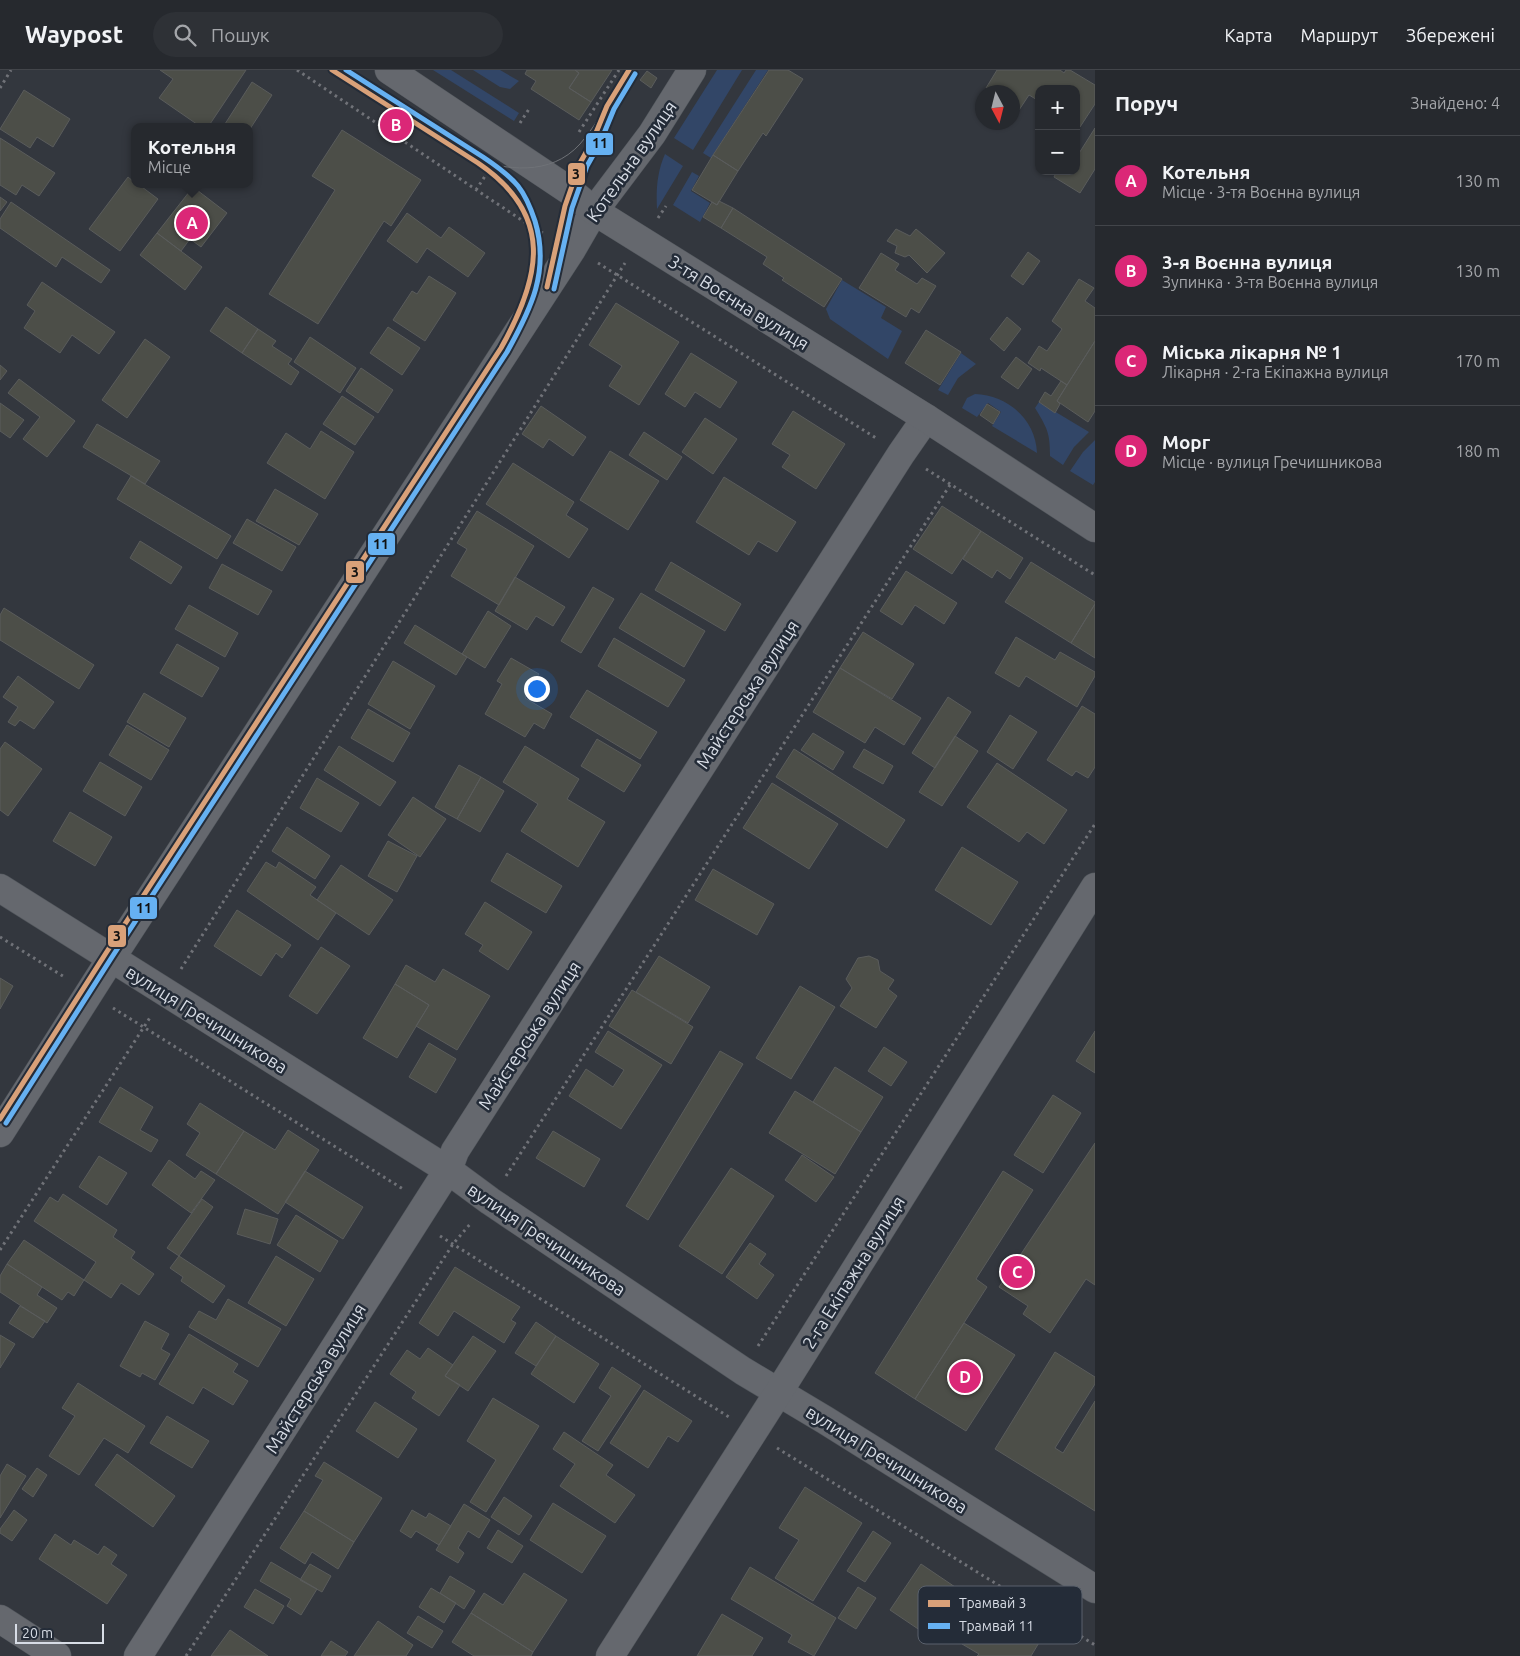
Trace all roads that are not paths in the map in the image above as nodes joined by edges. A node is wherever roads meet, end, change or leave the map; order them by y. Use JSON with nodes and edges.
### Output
{"nodes":[{"id":1,"x":389,"y":70,"type":"edge"},
{"id":2,"x":692,"y":70,"type":"edge"},
{"id":3,"x":594,"y":211,"type":"junction"},
{"id":4,"x":926,"y":418,"type":"junction"},
{"id":5,"x":1095,"y":528,"type":"edge"},
{"id":6,"x":1095,"y":887,"type":"edge"},
{"id":7,"x":0,"y":888,"type":"edge"},
{"id":8,"x":112,"y":957,"type":"junction"},
{"id":9,"x":0,"y":1133,"type":"edge"},
{"id":10,"x":448,"y":1170,"type":"junction"},
{"id":11,"x":778,"y":1393,"type":"junction"},
{"id":12,"x":1095,"y":1589,"type":"edge"},
{"id":13,"x":0,"y":1619,"type":"edge"},
{"id":14,"x":57,"y":1656,"type":"edge"},
{"id":15,"x":138,"y":1656,"type":"edge"},
{"id":16,"x":610,"y":1656,"type":"edge"}],
"edges":[{"from":1,"to":3,"type":"street","name":"3-тя Воєнна вулиця"},
{"from":2,"to":3,"type":"street","name":"Котельна вулиця"},
{"from":3,"to":4,"type":"street","name":"3-тя Воєнна вулиця"},
{"from":3,"to":8,"type":"street","name":"Котельна вулиця"},
{"from":4,"to":5,"type":"street","name":"3-тя Воєнна вулиця"},
{"from":4,"to":10,"type":"street","name":"Майстерська вулиця"},
{"from":6,"to":11,"type":"street","name":"2-га Екіпажна вулиця"},
{"from":7,"to":8,"type":"street","name":"вулиця Гречишникова"},
{"from":8,"to":9,"type":"street","name":"Котельна вулиця"},
{"from":8,"to":10,"type":"street","name":"вулиця Гречишникова"},
{"from":10,"to":11,"type":"street","name":"вулиця Гречишникова"},
{"from":10,"to":15,"type":"street","name":"Майстерська вулиця"},
{"from":11,"to":12,"type":"street","name":"вулиця Гречишникова"},
{"from":11,"to":16,"type":"street","name":"2-га Екіпажна вулиця"},
{"from":13,"to":14,"type":"street"}]}
